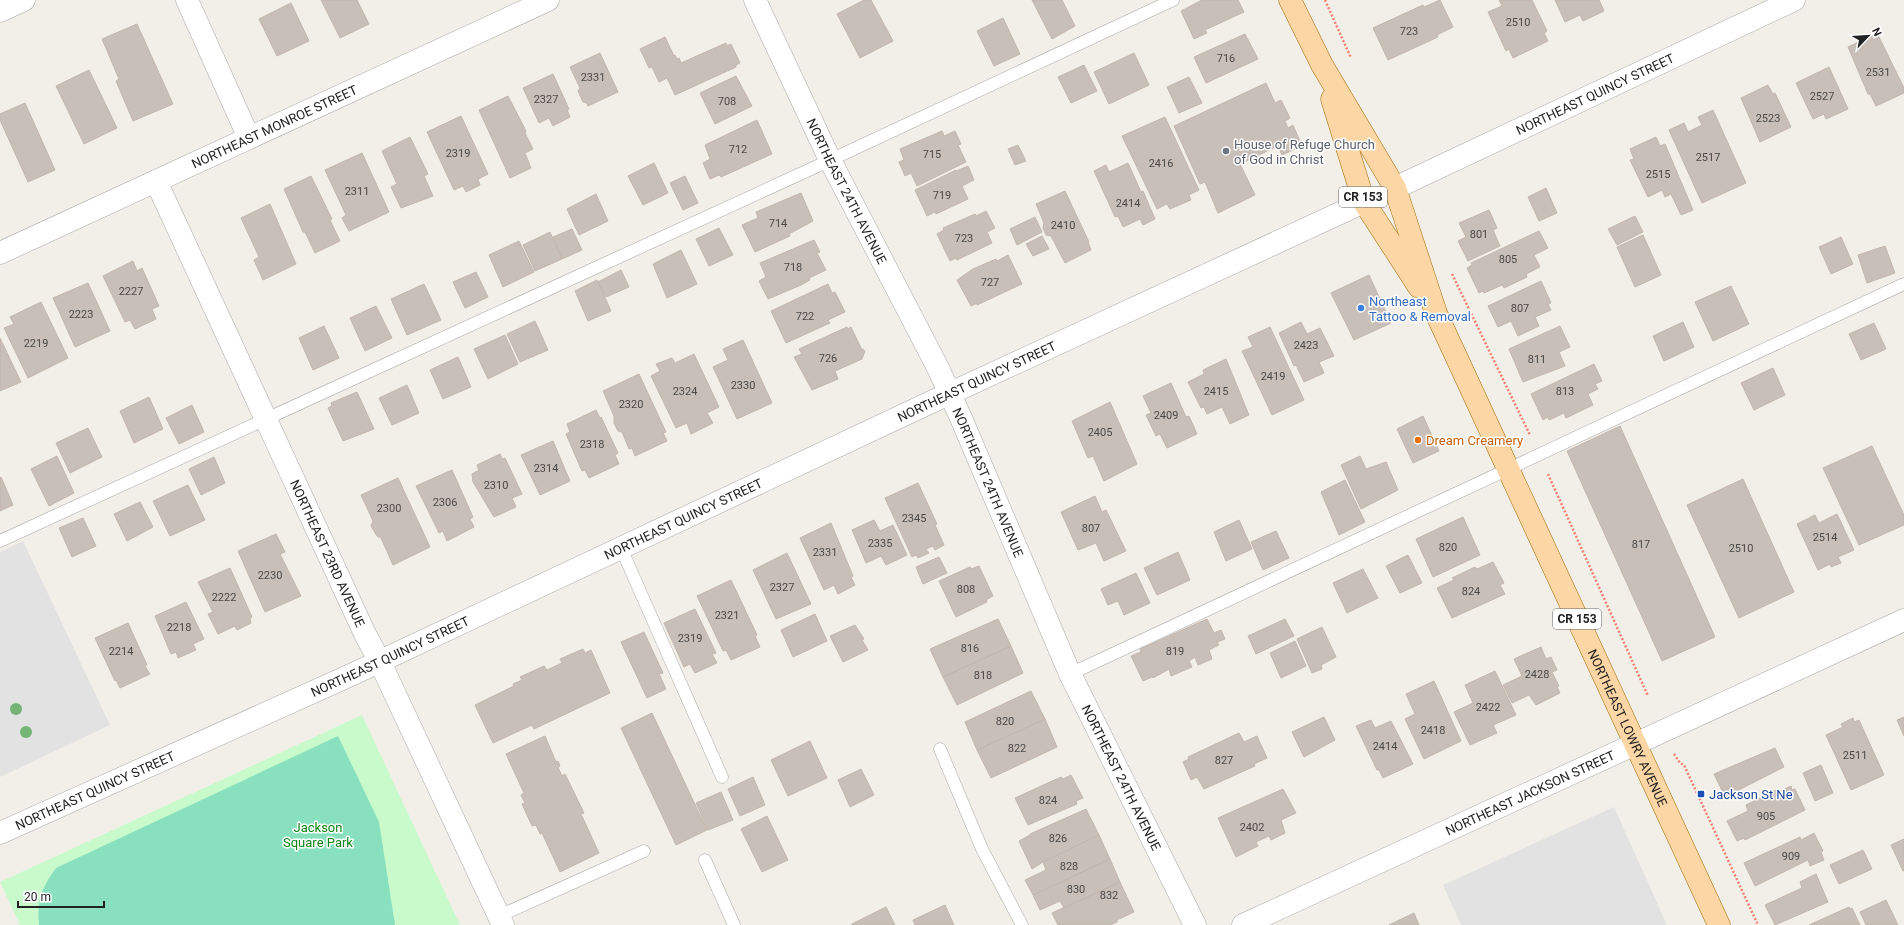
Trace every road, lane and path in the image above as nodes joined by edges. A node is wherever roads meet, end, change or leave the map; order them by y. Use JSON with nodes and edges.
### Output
{"nodes":[{"id":1,"x":24,"y":0,"type":"edge"},
{"id":2,"x":187,"y":0,"type":"edge"},
{"id":3,"x":548,"y":0,"type":"edge"},
{"id":4,"x":755,"y":0,"type":"edge"},
{"id":5,"x":1173,"y":0,"type":"edge"},
{"id":6,"x":1290,"y":0,"type":"edge"},
{"id":7,"x":1794,"y":0,"type":"edge"},
{"id":8,"x":0,"y":11,"type":"edge"},
{"id":9,"x":1322,"y":65,"type":"junction"},
{"id":10,"x":249,"y":138,"type":"junction"},
{"id":11,"x":830,"y":160,"type":"junction"},
{"id":12,"x":156,"y":181,"type":"junction"},
{"id":13,"x":1395,"y":188,"type":"junction"},
{"id":14,"x":1364,"y":202,"type":"junction"},
{"id":15,"x":0,"y":253,"type":"edge"},
{"id":16,"x":1904,"y":284,"type":"edge"},
{"id":17,"x":1436,"y":313,"type":"junction"},
{"id":18,"x":950,"y":394,"type":"junction"},
{"id":19,"x":267,"y":420,"type":"junction"},
{"id":20,"x":1508,"y":470,"type":"junction"},
{"id":21,"x":0,"y":541,"type":"edge"},
{"id":22,"x":621,"y":548,"type":"junction"},
{"id":23,"x":1904,"y":620,"type":"edge"},
{"id":24,"x":380,"y":662,"type":"junction"},
{"id":25,"x":1070,"y":674,"type":"junction"},
{"id":26,"x":1634,"y":744,"type":"junction"},
{"id":27,"x":940,"y":749,"type":"dead end"},
{"id":28,"x":1680,"y":763,"type":"dead end"},
{"id":29,"x":722,"y":777,"type":"dead end"},
{"id":30,"x":0,"y":833,"type":"edge"},
{"id":31,"x":644,"y":851,"type":"dead end"},
{"id":32,"x":705,"y":860,"type":"dead end"},
{"id":33,"x":501,"y":921,"type":"edge"},
{"id":34,"x":734,"y":925,"type":"edge"},
{"id":35,"x":1022,"y":925,"type":"edge"},
{"id":36,"x":1195,"y":925,"type":"edge"},
{"id":37,"x":1243,"y":925,"type":"edge"},
{"id":38,"x":1719,"y":925,"type":"edge"},
{"id":39,"x":1758,"y":925,"type":"edge"}],
"edges":[{"from":1,"to":8,"type":"street"},
{"from":2,"to":10,"type":"street"},
{"from":3,"to":10,"type":"street","name":"NORTHEAST MONROE STREET"},
{"from":4,"to":11,"type":"street","name":"NORTHEAST 24TH AVENUE"},
{"from":5,"to":11,"type":"lane"},
{"from":6,"to":9,"type":"main road","name":"NORTHEAST LOWRY AVENUE","number":"CR 153"},
{"from":7,"to":13,"type":"street","name":"NORTHEAST QUINCY STREET"},
{"from":9,"to":13,"type":"main road","name":"NORTHEAST LOWRY AVENUE","number":"CR 153"},
{"from":9,"to":14,"type":"main road","name":"NORTHEAST LOWRY AVENUE","number":"CR 153"},
{"from":10,"to":12,"type":"street","name":"NORTHEAST MONROE STREET"},
{"from":11,"to":18,"type":"street","name":"NORTHEAST 24TH AVENUE"},
{"from":11,"to":19,"type":"lane"},
{"from":12,"to":15,"type":"street","name":"NORTHEAST MONROE STREET"},
{"from":12,"to":19,"type":"street","name":"NORTHEAST 23RD AVENUE"},
{"from":13,"to":17,"type":"main road","name":"NORTHEAST LOWRY AVENUE","number":"CR 153"},
{"from":14,"to":17,"type":"main road","name":"NORTHEAST LOWRY AVENUE","number":"CR 153"},
{"from":14,"to":18,"type":"street","name":"NORTHEAST QUINCY STREET"},
{"from":16,"to":20,"type":"lane"},
{"from":17,"to":20,"type":"main road","name":"NORTHEAST LOWRY AVENUE","number":"CR 153"},
{"from":18,"to":22,"type":"street","name":"NORTHEAST QUINCY STREET"},
{"from":18,"to":25,"type":"street","name":"NORTHEAST 24TH AVENUE"},
{"from":19,"to":21,"type":"lane"},
{"from":19,"to":24,"type":"street","name":"NORTHEAST 23RD AVENUE"},
{"from":20,"to":25,"type":"lane"},
{"from":20,"to":26,"type":"main road","name":"NORTHEAST LOWRY AVENUE","number":"CR 153"},
{"from":22,"to":24,"type":"street","name":"NORTHEAST QUINCY STREET"},
{"from":22,"to":29,"type":"lane"},
{"from":23,"to":26,"type":"street","name":"NORTHEAST JACKSON STREET"},
{"from":24,"to":30,"type":"street","name":"NORTHEAST QUINCY STREET"},
{"from":24,"to":33,"type":"street","name":"NORTHEAST 23RD AVENUE"},
{"from":25,"to":36,"type":"street","name":"NORTHEAST 24TH AVENUE"},
{"from":26,"to":37,"type":"street","name":"NORTHEAST JACKSON STREET"},
{"from":26,"to":38,"type":"main road","name":"NORTHEAST LOWRY AVENUE","number":"CR 153"},
{"from":27,"to":35,"type":"lane"},
{"from":28,"to":39,"type":"path"},
{"from":31,"to":33,"type":"lane"},
{"from":32,"to":34,"type":"lane"}]}
